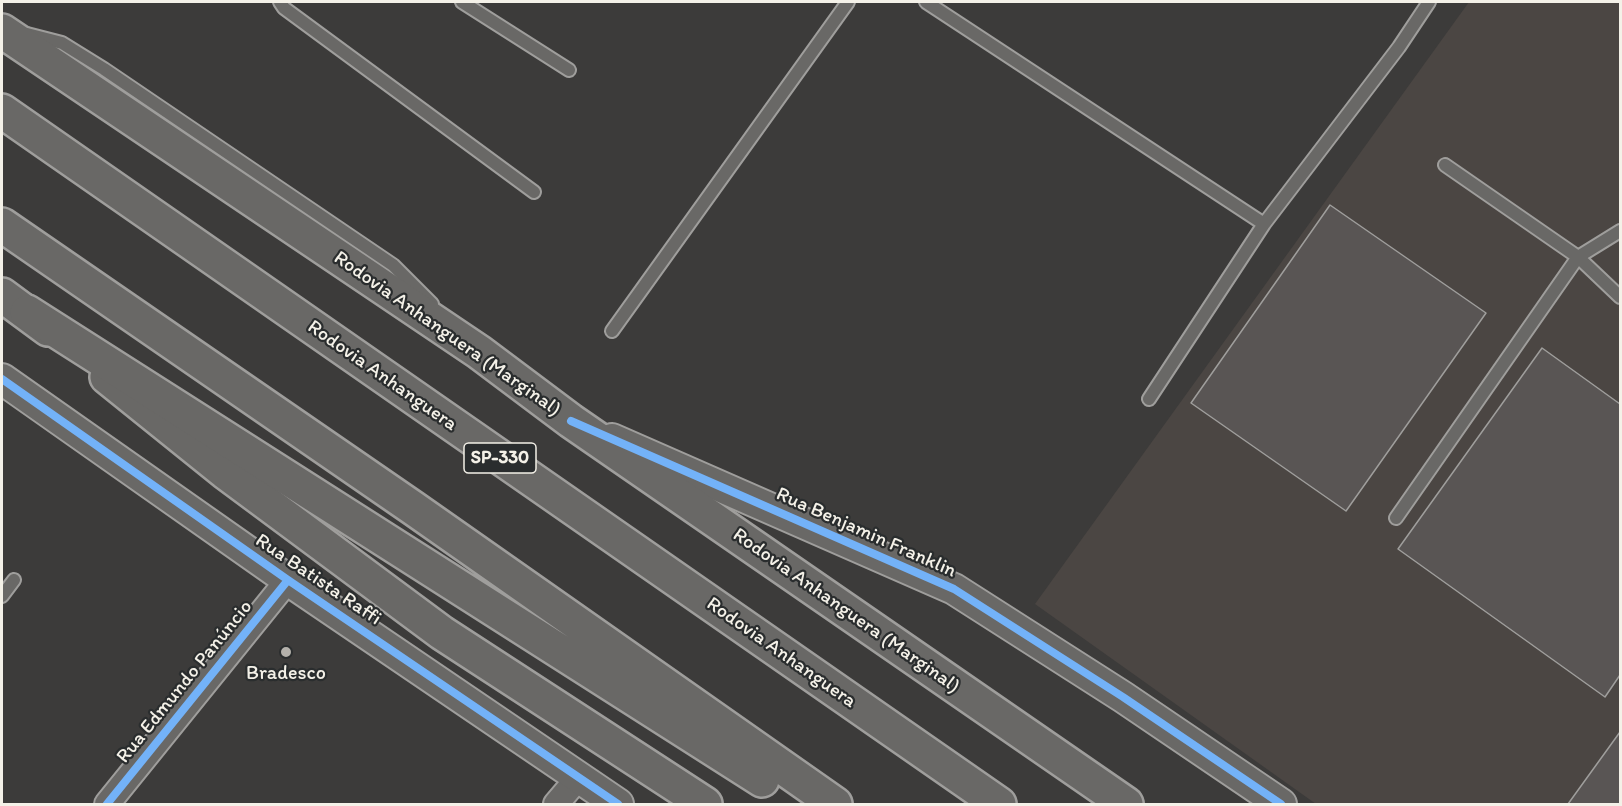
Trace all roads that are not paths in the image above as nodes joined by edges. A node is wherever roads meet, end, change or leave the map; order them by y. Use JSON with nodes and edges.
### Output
{"nodes":[{"id":1,"x":280,"y":2,"type":"edge"},
{"id":2,"x":462,"y":2,"type":"edge"},
{"id":3,"x":848,"y":2,"type":"edge"},
{"id":4,"x":926,"y":2,"type":"edge"},
{"id":5,"x":1429,"y":2,"type":"edge"},
{"id":6,"x":2,"y":29,"type":"edge"},
{"id":7,"x":569,"y":70,"type":"dead end"},
{"id":8,"x":2,"y":111,"type":"edge"},
{"id":9,"x":1445,"y":165,"type":"dead end"},
{"id":10,"x":534,"y":192,"type":"dead end"},
{"id":11,"x":1264,"y":224,"type":"junction"},
{"id":12,"x":2,"y":225,"type":"edge"},
{"id":13,"x":1620,"y":231,"type":"edge"},
{"id":14,"x":1578,"y":257,"type":"junction"},
{"id":15,"x":1620,"y":297,"type":"edge"},
{"id":16,"x":14,"y":304,"type":"edge"},
{"id":17,"x":612,"y":331,"type":"dead end"},
{"id":18,"x":3,"y":382,"type":"edge"},
{"id":19,"x":1149,"y":399,"type":"dead end"},
{"id":20,"x":571,"y":421,"type":"junction"},
{"id":21,"x":1395,"y":518,"type":"dead end"},
{"id":22,"x":14,"y":580,"type":"dead end"},
{"id":23,"x":288,"y":580,"type":"junction"},
{"id":24,"x":2,"y":596,"type":"edge"},
{"id":25,"x":579,"y":777,"type":"junction"},
{"id":26,"x":107,"y":804,"type":"edge"},
{"id":27,"x":556,"y":804,"type":"edge"},
{"id":28,"x":618,"y":804,"type":"edge"},
{"id":29,"x":705,"y":804,"type":"edge"},
{"id":30,"x":800,"y":804,"type":"edge"},
{"id":31,"x":835,"y":804,"type":"edge"},
{"id":32,"x":999,"y":804,"type":"edge"},
{"id":33,"x":1126,"y":804,"type":"edge"},
{"id":34,"x":1281,"y":804,"type":"edge"}],
"edges":[{"from":1,"to":10,"type":"lane"},
{"from":2,"to":7,"type":"lane"},
{"from":3,"to":17,"type":"lane"},
{"from":4,"to":11,"type":"lane"},
{"from":5,"to":11,"type":"lane"},
{"from":6,"to":20,"type":"highway","name":"Rodovia Anhanguera (Marginal)"},
{"from":8,"to":32,"type":"highway","name":"Rodovia Anhanguera","number":"SP-330"},
{"from":9,"to":14,"type":"lane"},
{"from":11,"to":19,"type":"lane"},
{"from":12,"to":31,"type":"highway"},
{"from":13,"to":14,"type":"lane"},
{"from":14,"to":15,"type":"lane"},
{"from":14,"to":21,"type":"lane"},
{"from":16,"to":29,"type":"highway"},
{"from":16,"to":30,"type":"highway"},
{"from":18,"to":23,"type":"street","name":"Rua Batista Raffi"},
{"from":20,"to":33,"type":"highway","name":"Rodovia Anhanguera (Marginal)"},
{"from":20,"to":34,"type":"street","name":"Rua Benjamin Franklin"},
{"from":22,"to":24,"type":"lane"},
{"from":23,"to":25,"type":"street","name":"Rua Batista Raffi"},
{"from":23,"to":26,"type":"street","name":"Rua Edmundo Panúncio"},
{"from":25,"to":27,"type":"street"},
{"from":25,"to":28,"type":"street","name":"Rua Batista Raffi"}]}
